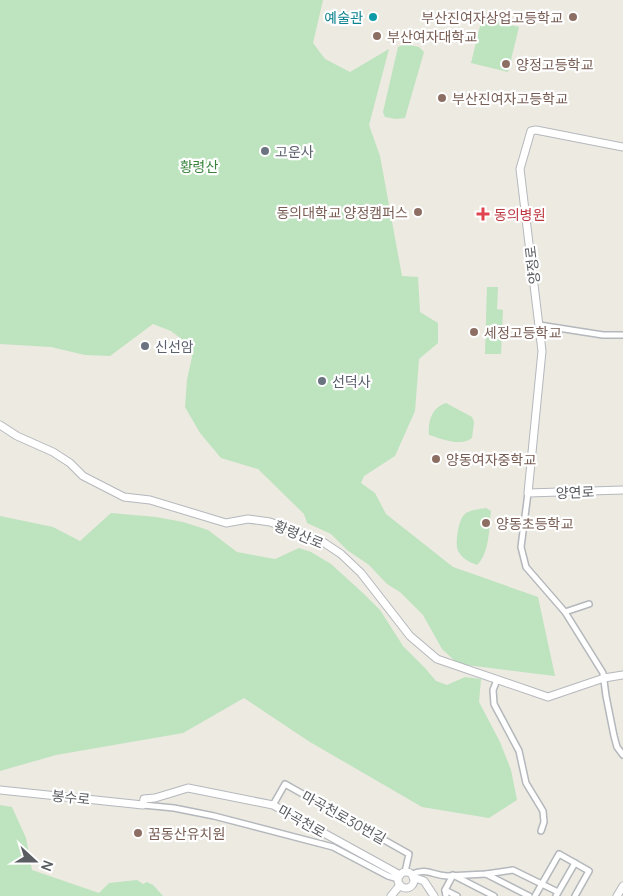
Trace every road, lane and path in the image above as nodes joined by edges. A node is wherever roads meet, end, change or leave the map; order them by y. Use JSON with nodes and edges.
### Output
{"nodes":[{"id":1,"x":623,"y":147,"type":"edge"},
{"id":2,"x":539,"y":325,"type":"junction"},
{"id":3,"x":623,"y":334,"type":"edge"},
{"id":4,"x":0,"y":425,"type":"edge"},
{"id":5,"x":623,"y":490,"type":"edge"},
{"id":6,"x":528,"y":493,"type":"junction"},
{"id":7,"x":589,"y":604,"type":"dead end"},
{"id":8,"x":565,"y":612,"type":"junction"},
{"id":9,"x":623,"y":675,"type":"edge"},
{"id":10,"x":604,"y":678,"type":"junction"},
{"id":11,"x":497,"y":680,"type":"junction"},
{"id":12,"x":623,"y":755,"type":"edge"},
{"id":13,"x":0,"y":790,"type":"edge"},
{"id":14,"x":143,"y":805,"type":"junction"},
{"id":15,"x":273,"y":806,"type":"junction"},
{"id":16,"x":541,"y":830,"type":"dead end"},
{"id":17,"x":575,"y":863,"type":"junction"},
{"id":18,"x":486,"y":874,"type":"junction"},
{"id":19,"x":453,"y":875,"type":"junction"},
{"id":20,"x":406,"y":878,"type":"junction"},
{"id":21,"x":542,"y":884,"type":"junction"},
{"id":22,"x":623,"y":886,"type":"edge"},
{"id":23,"x":446,"y":893,"type":"edge"},
{"id":24,"x":557,"y":894,"type":"edge"},
{"id":25,"x":434,"y":895,"type":"edge"},
{"id":26,"x":391,"y":896,"type":"edge"},
{"id":27,"x":457,"y":896,"type":"edge"},
{"id":28,"x":494,"y":896,"type":"edge"},
{"id":29,"x":529,"y":896,"type":"edge"},
{"id":30,"x":535,"y":896,"type":"edge"},
{"id":31,"x":575,"y":896,"type":"edge"},
{"id":32,"x":617,"y":896,"type":"edge"}],
"edges":[{"from":1,"to":2,"type":"street","name":"양정로"},
{"from":2,"to":3,"type":"street"},
{"from":2,"to":6,"type":"street","name":"양정로"},
{"from":4,"to":11,"type":"street","name":"황령산로"},
{"from":5,"to":6,"type":"street","name":"양연로"},
{"from":6,"to":8,"type":"street"},
{"from":7,"to":8,"type":"street"},
{"from":8,"to":10,"type":"street"},
{"from":9,"to":10,"type":"street","name":"황령산로"},
{"from":10,"to":11,"type":"street","name":"황령산로"},
{"from":10,"to":12,"type":"street"},
{"from":11,"to":16,"type":"street"},
{"from":13,"to":14,"type":"street","name":"봉수로"},
{"from":14,"to":15,"type":"street","name":"마곡천로"},
{"from":14,"to":20,"type":"street"},
{"from":15,"to":20,"type":"street","name":"마곡천로"},
{"from":15,"to":20,"type":"street","name":"마곡천로30번길"},
{"from":17,"to":21,"type":"street"},
{"from":17,"to":24,"type":"street"},
{"from":17,"to":31,"type":"street"},
{"from":18,"to":19,"type":"street"},
{"from":18,"to":21,"type":"street"},
{"from":18,"to":29,"type":"street"},
{"from":19,"to":20,"type":"street"},
{"from":19,"to":23,"type":"street"},
{"from":19,"to":28,"type":"street"},
{"from":20,"to":25,"type":"street","name":"마곡천로"},
{"from":20,"to":26,"type":"street"},
{"from":21,"to":24,"type":"street"},
{"from":21,"to":30,"type":"street"},
{"from":22,"to":32,"type":"street"},
{"from":23,"to":27,"type":"street"}]}
